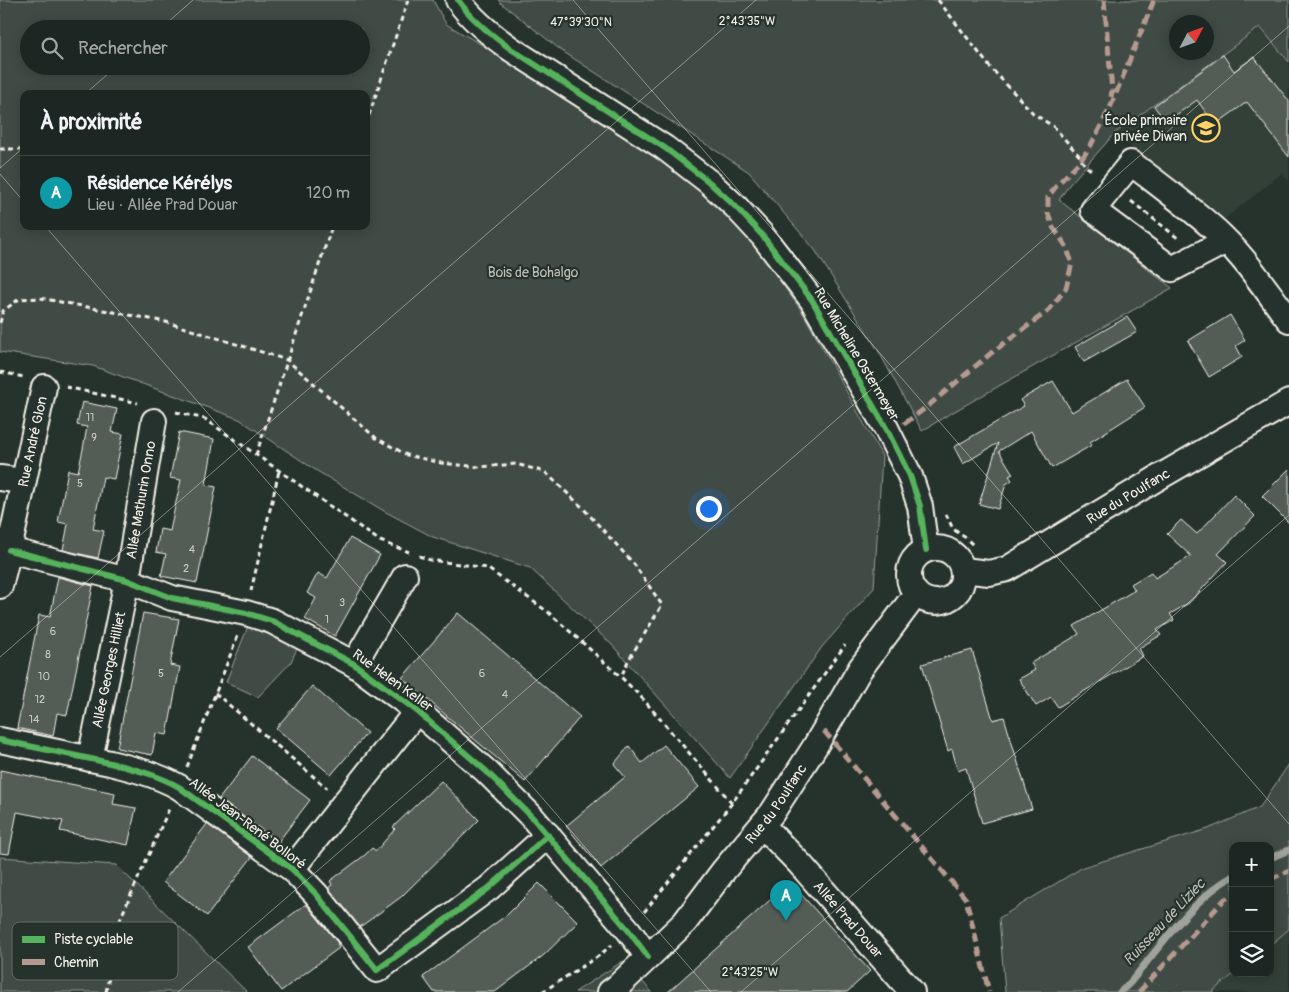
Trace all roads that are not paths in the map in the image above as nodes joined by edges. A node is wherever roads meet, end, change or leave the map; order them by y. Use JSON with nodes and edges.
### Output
{"nodes":[{"id":1,"x":458,"y":0,"type":"edge"},
{"id":2,"x":1226,"y":241,"type":"junction"},
{"id":3,"x":1289,"y":320,"type":"edge"},
{"id":4,"x":45,"y":384,"type":"road end"},
{"id":5,"x":1289,"y":402,"type":"edge"},
{"id":6,"x":154,"y":411,"type":"road end"},
{"id":7,"x":0,"y":478,"type":"edge"},
{"id":8,"x":24,"y":481,"type":"junction"},
{"id":9,"x":9,"y":550,"type":"junction"},
{"id":10,"x":926,"y":550,"type":"junction"},
{"id":11,"x":963,"y":570,"type":"junction"},
{"id":12,"x":405,"y":576,"type":"dead end"},
{"id":13,"x":128,"y":580,"type":"junction"},
{"id":14,"x":0,"y":586,"type":"edge"},
{"id":15,"x":916,"y":594,"type":"junction"},
{"id":16,"x":354,"y":664,"type":"junction"},
{"id":17,"x":417,"y":711,"type":"junction"},
{"id":18,"x":0,"y":740,"type":"edge"},
{"id":19,"x":90,"y":759,"type":"junction"},
{"id":20,"x":762,"y":825,"type":"junction"},
{"id":21,"x":548,"y":835,"type":"junction"},
{"id":22,"x":292,"y":868,"type":"junction"},
{"id":23,"x":648,"y":957,"type":"junction"},
{"id":24,"x":610,"y":992,"type":"edge"},
{"id":25,"x":912,"y":992,"type":"edge"}],
"edges":[{"from":1,"to":10,"type":"street","name":"Rue Micheline Ostermeyer"},
{"from":2,"to":2,"type":"street"},
{"from":2,"to":3,"type":"street"},
{"from":4,"to":8,"type":"street","name":"Rue André Glon"},
{"from":5,"to":11,"type":"street","name":"Rue du Poulfanc"},
{"from":6,"to":13,"type":"street","name":"Allée Mathurin Onno"},
{"from":7,"to":8,"type":"street"},
{"from":8,"to":9,"type":"street","name":"Rue André Glon"},
{"from":9,"to":13,"type":"street","name":"Rue Helen Keller"},
{"from":9,"to":14,"type":"street","name":"Rue André Glon"},
{"from":10,"to":11,"type":"street"},
{"from":10,"to":15,"type":"street"},
{"from":11,"to":15,"type":"street"},
{"from":12,"to":16,"type":"street"},
{"from":13,"to":16,"type":"street","name":"Rue Helen Keller"},
{"from":13,"to":19,"type":"street","name":"Allée Georges Hilliet"},
{"from":15,"to":20,"type":"street","name":"Rue du Poulfanc"},
{"from":16,"to":17,"type":"street","name":"Rue Helen Keller"},
{"from":17,"to":21,"type":"street","name":"Rue Helen Keller"},
{"from":17,"to":22,"type":"street"},
{"from":18,"to":19,"type":"street","name":"Allée Jean-René Bolloré"},
{"from":19,"to":22,"type":"street","name":"Allée Jean-René Bolloré"},
{"from":20,"to":23,"type":"street","name":"Rue du Poulfanc"},
{"from":20,"to":25,"type":"street","name":"Allée Prad Douar"},
{"from":21,"to":22,"type":"street","name":"Allée Jean-René Bolloré"},
{"from":21,"to":23,"type":"street","name":"Rue Helen Keller"},
{"from":23,"to":24,"type":"street","name":"Rue du Poulfanc"}]}
